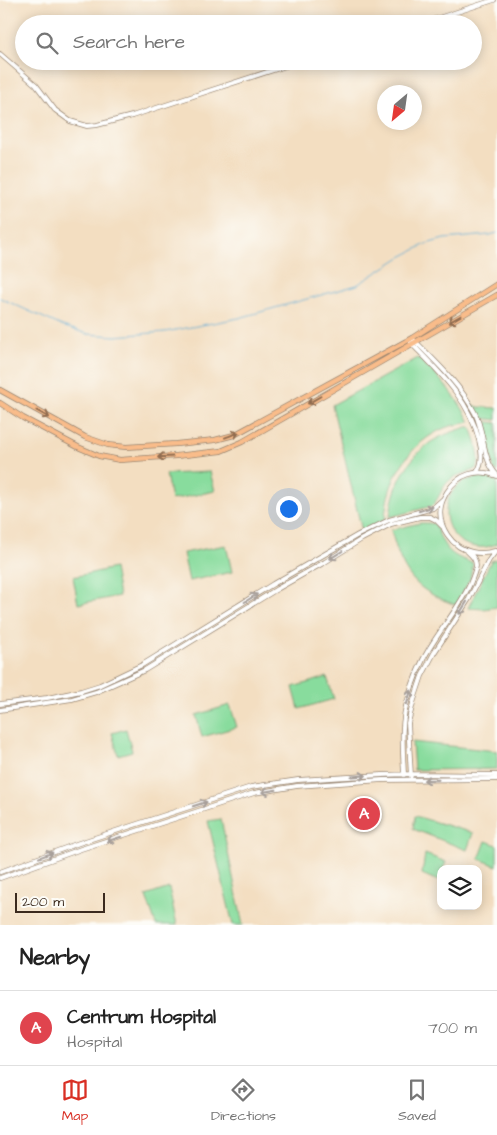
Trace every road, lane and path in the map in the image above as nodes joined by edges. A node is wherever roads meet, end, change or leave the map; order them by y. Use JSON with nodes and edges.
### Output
{"nodes":[{"id":1,"x":494,"y":0,"type":"edge"},
{"id":2,"x":448,"y":15,"type":"edge"},
{"id":3,"x":0,"y":54,"type":"edge"},
{"id":4,"x":15,"y":67,"type":"edge"},
{"id":5,"x":19,"y":70,"type":"edge"},
{"id":6,"x":273,"y":70,"type":"edge"},
{"id":7,"x":497,"y":284,"type":"edge"},
{"id":8,"x":497,"y":295,"type":"edge"},
{"id":9,"x":412,"y":341,"type":"junction"},
{"id":10,"x":0,"y":390,"type":"edge"},
{"id":11,"x":0,"y":403,"type":"edge"},
{"id":12,"x":476,"y":473,"type":"junction"},
{"id":13,"x":497,"y":476,"type":"edge"},
{"id":14,"x":443,"y":499,"type":"junction"},
{"id":15,"x":442,"y":526,"type":"junction"},
{"id":16,"x":466,"y":550,"type":"junction"},
{"id":17,"x":497,"y":551,"type":"edge"},
{"id":18,"x":0,"y":704,"type":"edge"},
{"id":19,"x":0,"y":710,"type":"edge"},
{"id":20,"x":404,"y":774,"type":"junction"},
{"id":21,"x":411,"y":774,"type":"junction"},
{"id":22,"x":497,"y":777,"type":"edge"},
{"id":23,"x":404,"y":780,"type":"junction"},
{"id":24,"x":412,"y":780,"type":"junction"},
{"id":25,"x":0,"y":872,"type":"edge"},
{"id":26,"x":0,"y":878,"type":"edge"}],
"edges":[{"from":1,"to":2,"type":"street"},
{"from":3,"to":4,"type":"street"},
{"from":5,"to":6,"type":"street"},
{"from":7,"to":9,"type":"main road"},
{"from":8,"to":9,"type":"main road","one_way":true},
{"from":10,"to":9,"type":"main road","one_way":true},
{"from":9,"to":11,"type":"main road","one_way":true},
{"from":9,"to":12,"type":"street"},
{"from":9,"to":13,"type":"street"},
{"from":12,"to":13,"type":"street"},
{"from":12,"to":14,"type":"street"},
{"from":14,"to":15,"type":"street"},
{"from":18,"to":14,"type":"street","one_way":true},
{"from":15,"to":16,"type":"street"},
{"from":15,"to":19,"type":"street","one_way":true},
{"from":16,"to":17,"type":"street"},
{"from":20,"to":16,"type":"street","one_way":true},
{"from":17,"to":21,"type":"street","one_way":true},
{"from":20,"to":21,"type":"street"},
{"from":20,"to":23,"type":"street"},
{"from":25,"to":20,"type":"street","one_way":true},
{"from":21,"to":22,"type":"street"},
{"from":21,"to":24,"type":"street"},
{"from":22,"to":24,"type":"street","one_way":true},
{"from":23,"to":24,"type":"street"},
{"from":23,"to":26,"type":"street","one_way":true}]}
